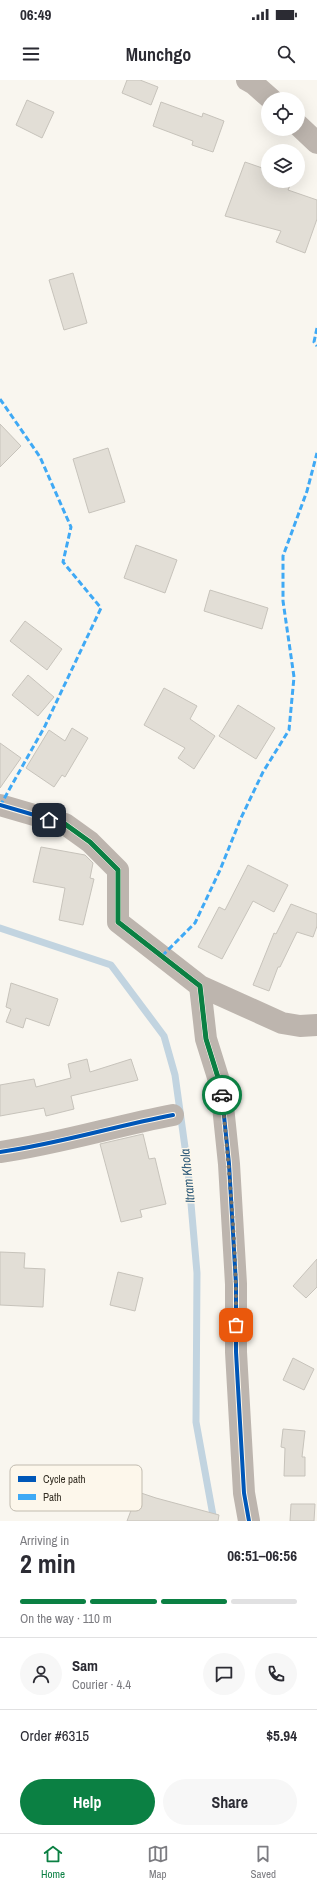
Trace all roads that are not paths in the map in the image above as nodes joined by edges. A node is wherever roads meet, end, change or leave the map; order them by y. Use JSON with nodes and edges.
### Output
{"nodes":[{"id":1,"x":247,"y":80,"type":"edge"},
{"id":2,"x":263,"y":92,"type":"edge"},
{"id":3,"x":305,"y":132,"type":"edge"},
{"id":4,"x":317,"y":143,"type":"edge"},
{"id":5,"x":0,"y":806,"type":"edge"},
{"id":6,"x":200,"y":986,"type":"junction"},
{"id":7,"x":317,"y":1025,"type":"edge"},
{"id":8,"x":173,"y":1115,"type":"dead end"},
{"id":9,"x":0,"y":1152,"type":"edge"},
{"id":10,"x":249,"y":1521,"type":"edge"}],
"edges":[{"from":1,"to":2,"type":"street"},
{"from":3,"to":4,"type":"street"},
{"from":5,"to":6,"type":"street"},
{"from":6,"to":7,"type":"street"},
{"from":6,"to":10,"type":"street"},
{"from":8,"to":9,"type":"street"}]}
